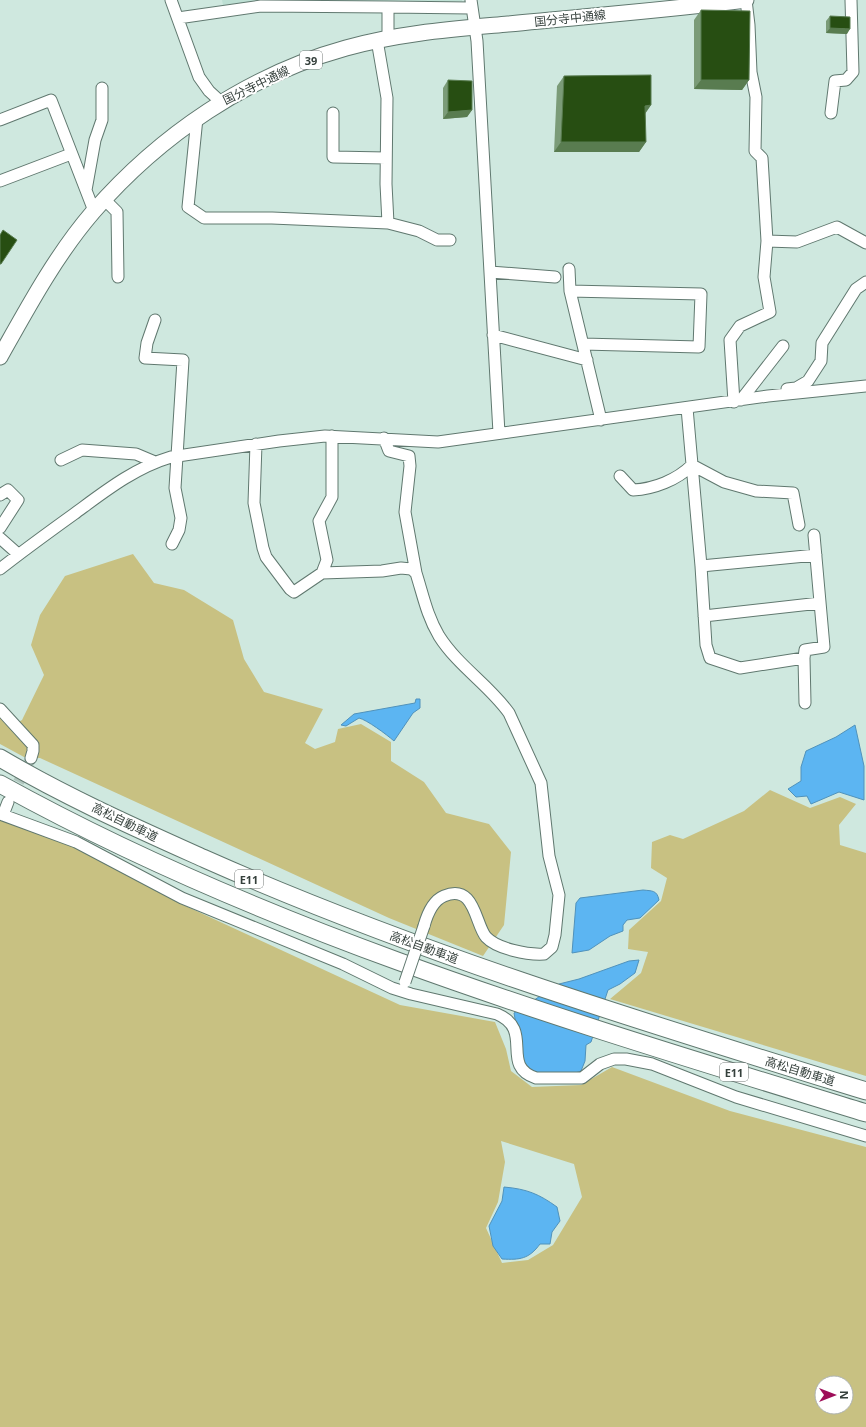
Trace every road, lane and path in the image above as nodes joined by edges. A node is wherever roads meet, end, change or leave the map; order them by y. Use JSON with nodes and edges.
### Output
{"nodes":[{"id":1,"x":171,"y":0,"type":"edge"},
{"id":2,"x":746,"y":0,"type":"edge"},
{"id":3,"x":851,"y":0,"type":"edge"},
{"id":4,"x":471,"y":4,"type":"edge"},
{"id":5,"x":388,"y":7,"type":"junction"},
{"id":6,"x":178,"y":18,"type":"junction"},
{"id":7,"x":475,"y":27,"type":"junction"},
{"id":8,"x":383,"y":39,"type":"junction"},
{"id":9,"x":102,"y":88,"type":"dead end"},
{"id":10,"x":221,"y":102,"type":"junction"},
{"id":11,"x":333,"y":112,"type":"dead end"},
{"id":12,"x":831,"y":113,"type":"dead end"},
{"id":13,"x":197,"y":118,"type":"junction"},
{"id":14,"x":0,"y":120,"type":"edge"},
{"id":15,"x":71,"y":154,"type":"junction"},
{"id":16,"x":386,"y":158,"type":"junction"},
{"id":17,"x":0,"y":181,"type":"edge"},
{"id":18,"x":86,"y":190,"type":"junction"},
{"id":19,"x":105,"y":200,"type":"junction"},
{"id":20,"x":94,"y":211,"type":"junction"},
{"id":21,"x":388,"y":223,"type":"junction"},
{"id":22,"x":450,"y":240,"type":"dead end"},
{"id":23,"x":767,"y":241,"type":"junction"},
{"id":24,"x":866,"y":244,"type":"edge"},
{"id":25,"x":569,"y":269,"type":"dead end"},
{"id":26,"x":490,"y":272,"type":"junction"},
{"id":27,"x":118,"y":277,"type":"dead end"},
{"id":28,"x":555,"y":277,"type":"dead end"},
{"id":29,"x":866,"y":282,"type":"edge"},
{"id":30,"x":570,"y":290,"type":"junction"},
{"id":31,"x":155,"y":320,"type":"dead end"},
{"id":32,"x":494,"y":335,"type":"junction"},
{"id":33,"x":583,"y":344,"type":"junction"},
{"id":34,"x":783,"y":346,"type":"dead end"},
{"id":35,"x":0,"y":357,"type":"edge"},
{"id":36,"x":587,"y":360,"type":"junction"},
{"id":37,"x":866,"y":386,"type":"edge"},
{"id":38,"x":768,"y":396,"type":"junction"},
{"id":39,"x":738,"y":401,"type":"junction"},
{"id":40,"x":687,"y":408,"type":"junction"},
{"id":41,"x":601,"y":420,"type":"junction"},
{"id":42,"x":499,"y":433,"type":"junction"},
{"id":43,"x":332,"y":436,"type":"junction"},
{"id":44,"x":384,"y":438,"type":"junction"},
{"id":45,"x":256,"y":444,"type":"junction"},
{"id":46,"x":177,"y":456,"type":"junction"},
{"id":47,"x":61,"y":460,"type":"dead end"},
{"id":48,"x":155,"y":462,"type":"junction"},
{"id":49,"x":692,"y":465,"type":"junction"},
{"id":50,"x":620,"y":476,"type":"dead end"},
{"id":51,"x":0,"y":494,"type":"edge"},
{"id":52,"x":799,"y":525,"type":"dead end"},
{"id":53,"x":0,"y":528,"type":"edge"},
{"id":54,"x":814,"y":535,"type":"dead end"},
{"id":55,"x":0,"y":538,"type":"edge"},
{"id":56,"x":172,"y":544,"type":"dead end"},
{"id":57,"x":18,"y":554,"type":"junction"},
{"id":58,"x":816,"y":555,"type":"junction"},
{"id":59,"x":701,"y":566,"type":"junction"},
{"id":60,"x":0,"y":569,"type":"edge"},
{"id":61,"x":322,"y":573,"type":"junction"},
{"id":62,"x":416,"y":573,"type":"junction"},
{"id":63,"x":820,"y":603,"type":"junction"},
{"id":64,"x":704,"y":616,"type":"junction"},
{"id":65,"x":804,"y":658,"type":"junction"},
{"id":66,"x":805,"y":702,"type":"dead end"},
{"id":67,"x":0,"y":710,"type":"edge"},
{"id":68,"x":0,"y":758,"type":"edge"},
{"id":69,"x":31,"y":758,"type":"tunnel mouth"},
{"id":70,"x":0,"y":784,"type":"edge"},
{"id":71,"x":8,"y":802,"type":"tunnel mouth"},
{"id":72,"x":1,"y":814,"type":"edge"},
{"id":73,"x":403,"y":987,"type":"junction"},
{"id":74,"x":866,"y":1091,"type":"edge"},
{"id":75,"x":866,"y":1113,"type":"edge"},
{"id":76,"x":866,"y":1136,"type":"edge"}],
"edges":[{"from":1,"to":6,"type":"street"},
{"from":2,"to":7,"type":"main road","name":"国分寺中通線","number":"39"},
{"from":2,"to":23,"type":"street"},
{"from":3,"to":12,"type":"street"},
{"from":4,"to":5,"type":"street"},
{"from":4,"to":7,"type":"street"},
{"from":5,"to":6,"type":"street"},
{"from":5,"to":8,"type":"street"},
{"from":6,"to":10,"type":"street"},
{"from":7,"to":8,"type":"main road","name":"国分寺中通線","number":"39"},
{"from":7,"to":26,"type":"street"},
{"from":8,"to":10,"type":"main road","name":"国分寺中通線","number":"39"},
{"from":8,"to":16,"type":"street"},
{"from":9,"to":18,"type":"street"},
{"from":10,"to":13,"type":"main road","name":"国分寺中通線","number":"39"},
{"from":11,"to":16,"type":"street"},
{"from":13,"to":19,"type":"main road","name":"国分寺中通線","number":"39"},
{"from":13,"to":21,"type":"street"},
{"from":14,"to":15,"type":"street"},
{"from":15,"to":17,"type":"street"},
{"from":15,"to":18,"type":"street"},
{"from":16,"to":21,"type":"street"},
{"from":18,"to":20,"type":"street"},
{"from":19,"to":20,"type":"main road","name":"国分寺中通線","number":"39"},
{"from":19,"to":27,"type":"street"},
{"from":20,"to":35,"type":"main road","name":"国分寺中通線","number":"39"},
{"from":21,"to":22,"type":"street"},
{"from":23,"to":24,"type":"street"},
{"from":23,"to":39,"type":"street"},
{"from":25,"to":30,"type":"street"},
{"from":26,"to":28,"type":"street"},
{"from":26,"to":32,"type":"street"},
{"from":29,"to":38,"type":"street"},
{"from":30,"to":33,"type":"street"},
{"from":30,"to":33,"type":"street"},
{"from":31,"to":46,"type":"street"},
{"from":32,"to":36,"type":"street"},
{"from":32,"to":42,"type":"street"},
{"from":33,"to":36,"type":"street"},
{"from":34,"to":39,"type":"street"},
{"from":36,"to":41,"type":"street"},
{"from":37,"to":38,"type":"street"},
{"from":38,"to":39,"type":"street"},
{"from":39,"to":40,"type":"street"},
{"from":40,"to":41,"type":"street"},
{"from":40,"to":49,"type":"street"},
{"from":41,"to":42,"type":"street"},
{"from":42,"to":44,"type":"street"},
{"from":43,"to":44,"type":"street"},
{"from":43,"to":45,"type":"street"},
{"from":43,"to":61,"type":"street"},
{"from":44,"to":62,"type":"street"},
{"from":45,"to":46,"type":"street"},
{"from":45,"to":61,"type":"street"},
{"from":46,"to":48,"type":"street"},
{"from":46,"to":56,"type":"street"},
{"from":47,"to":48,"type":"street"},
{"from":48,"to":57,"type":"street"},
{"from":49,"to":50,"type":"street"},
{"from":49,"to":52,"type":"street"},
{"from":49,"to":59,"type":"street"},
{"from":51,"to":53,"type":"street"},
{"from":54,"to":58,"type":"street"},
{"from":55,"to":57,"type":"street"},
{"from":57,"to":60,"type":"street"},
{"from":58,"to":59,"type":"street"},
{"from":58,"to":63,"type":"street"},
{"from":59,"to":64,"type":"street"},
{"from":61,"to":62,"type":"street"},
{"from":62,"to":73,"type":"street","bridge":true},
{"from":63,"to":64,"type":"street"},
{"from":63,"to":65,"type":"street"},
{"from":64,"to":65,"type":"street"},
{"from":65,"to":66,"type":"street"},
{"from":67,"to":69,"type":"street"},
{"from":68,"to":74,"type":"highway","name":"高松自動車道","number":"E11"},
{"from":70,"to":75,"type":"highway","name":"高松自動車道","number":"E11"},
{"from":71,"to":72,"type":"street"},
{"from":72,"to":73,"type":"street"},
{"from":73,"to":76,"type":"street"}]}
